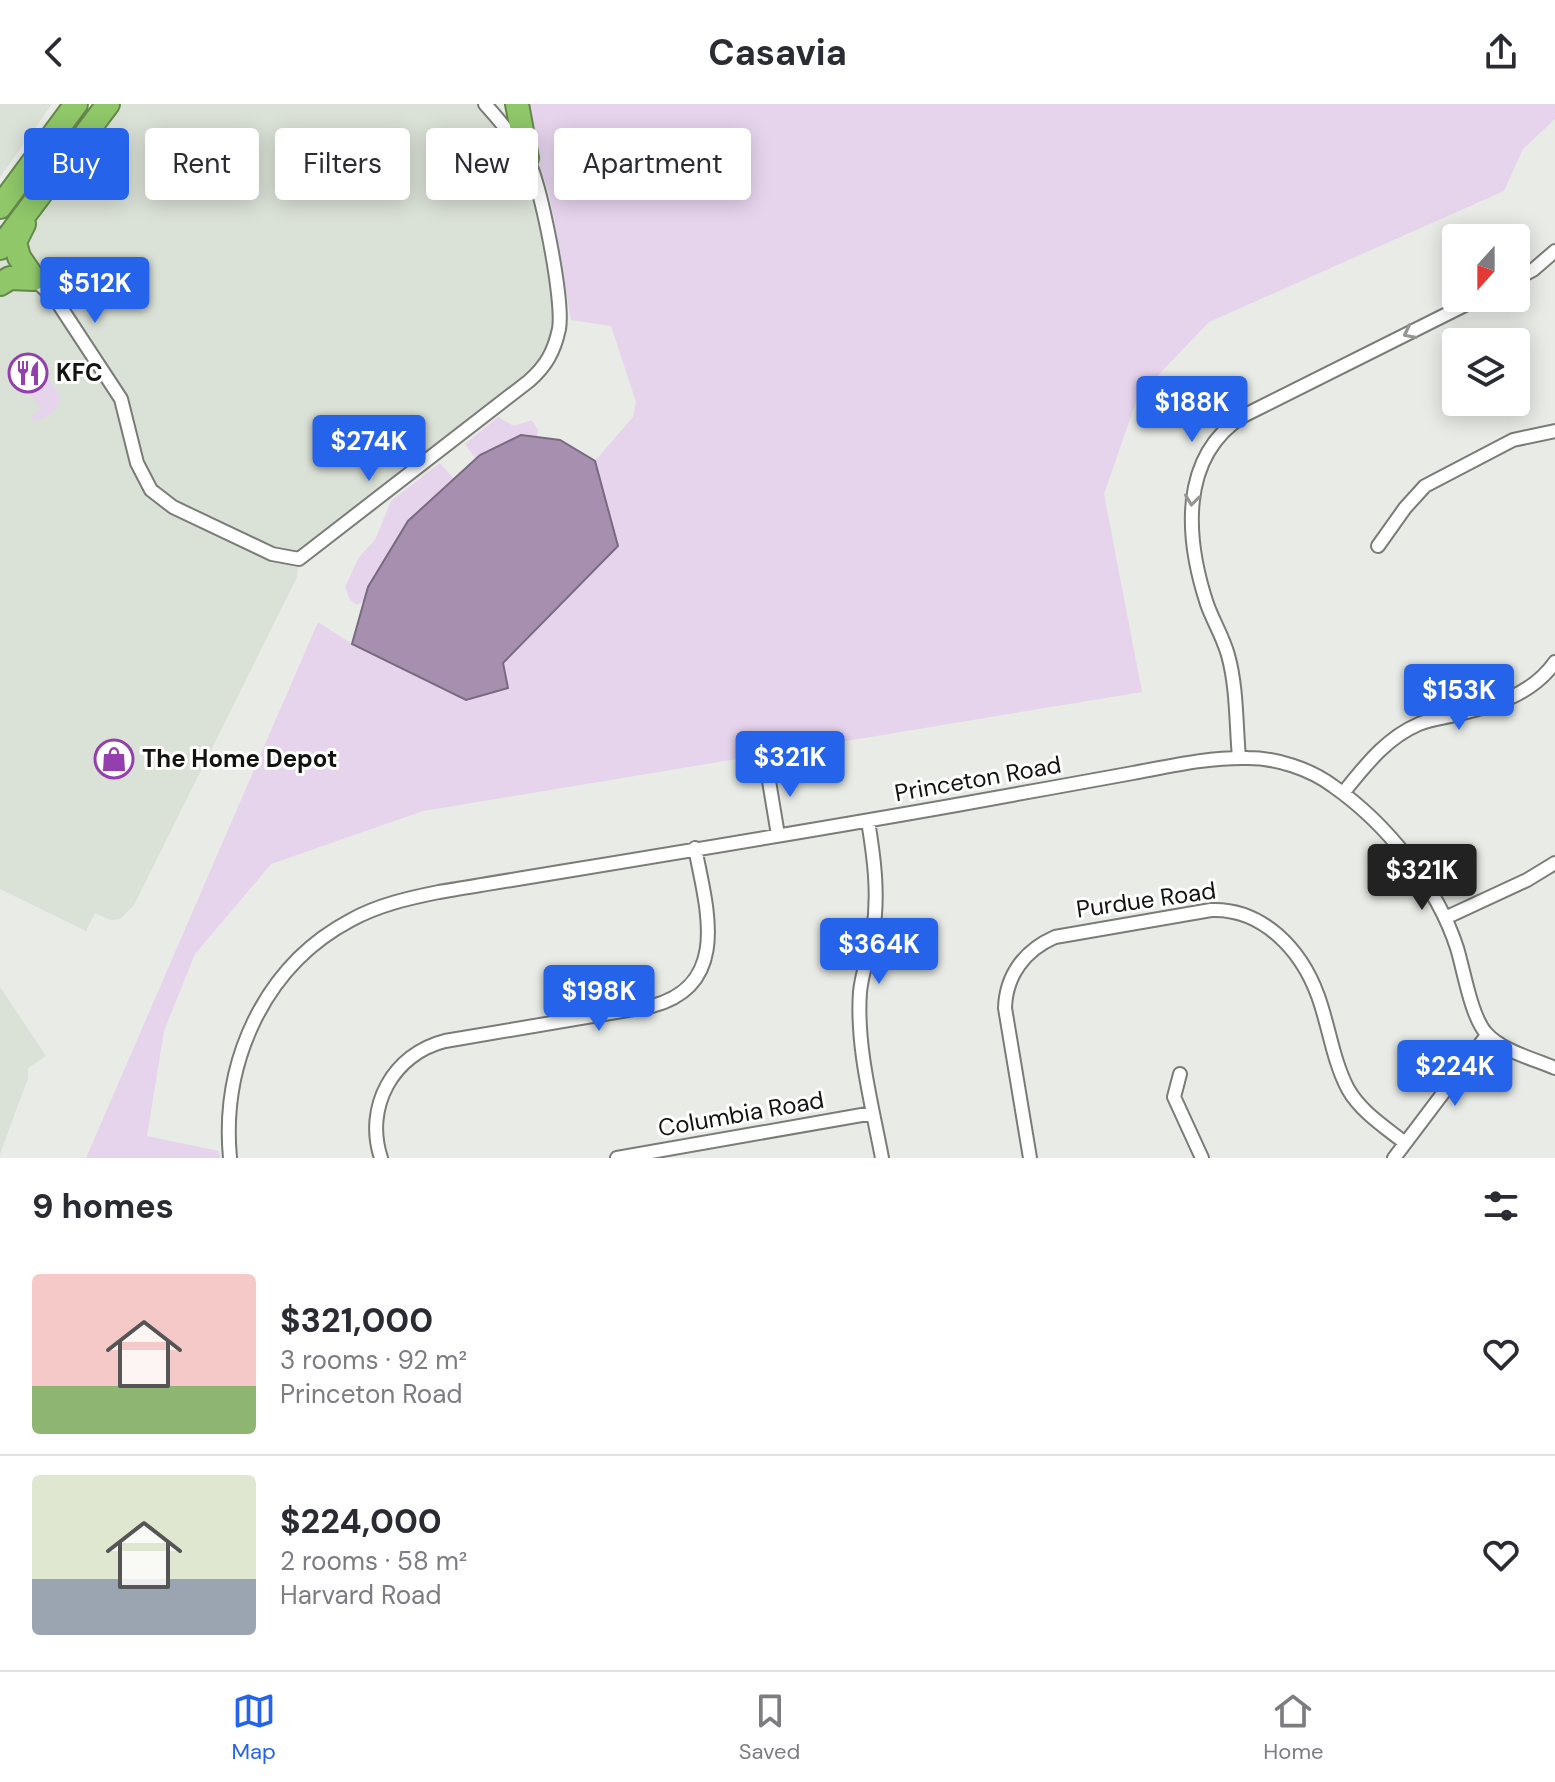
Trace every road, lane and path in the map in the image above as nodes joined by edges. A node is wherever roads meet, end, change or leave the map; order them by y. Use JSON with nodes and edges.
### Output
{"nodes":[{"id":1,"x":76,"y":104,"type":"edge"},
{"id":2,"x":108,"y":104,"type":"edge"},
{"id":3,"x":485,"y":104,"type":"edge"},
{"id":4,"x":517,"y":104,"type":"edge"},
{"id":5,"x":91,"y":128,"type":"edge"},
{"id":6,"x":504,"y":128,"type":"edge"},
{"id":7,"x":521,"y":128,"type":"edge"},
{"id":8,"x":538,"y":186,"type":"edge"},
{"id":9,"x":37,"y":200,"type":"edge"},
{"id":10,"x":40,"y":200,"type":"edge"},
{"id":11,"x":0,"y":207,"type":"edge"},
{"id":12,"x":0,"y":248,"type":"edge"},
{"id":13,"x":1555,"y":251,"type":"edge"},
{"id":14,"x":1530,"y":272,"type":"edge"},
{"id":15,"x":34,"y":279,"type":"junction"},
{"id":16,"x":0,"y":284,"type":"edge"},
{"id":17,"x":1451,"y":312,"type":"edge"},
{"id":18,"x":1555,"y":431,"type":"edge"},
{"id":19,"x":1378,"y":546,"type":"dead end"},
{"id":20,"x":1555,"y":662,"type":"edge"},
{"id":21,"x":1239,"y":758,"type":"junction"},
{"id":22,"x":767,"y":769,"type":"dead end"},
{"id":23,"x":1343,"y":793,"type":"junction"},
{"id":24,"x":868,"y":821,"type":"junction"},
{"id":25,"x":778,"y":835,"type":"junction"},
{"id":26,"x":695,"y":848,"type":"junction"},
{"id":27,"x":1555,"y":863,"type":"edge"},
{"id":28,"x":1445,"y":918,"type":"junction"},
{"id":29,"x":1487,"y":1035,"type":"junction"},
{"id":30,"x":1555,"y":1068,"type":"edge"},
{"id":31,"x":1180,"y":1074,"type":"dead end"},
{"id":32,"x":873,"y":1113,"type":"junction"},
{"id":33,"x":1405,"y":1143,"type":"junction"},
{"id":34,"x":230,"y":1158,"type":"edge"},
{"id":35,"x":381,"y":1158,"type":"edge"},
{"id":36,"x":617,"y":1158,"type":"edge"},
{"id":37,"x":882,"y":1158,"type":"edge"},
{"id":38,"x":1030,"y":1158,"type":"edge"},
{"id":39,"x":1202,"y":1158,"type":"edge"},
{"id":40,"x":1394,"y":1158,"type":"edge"}],
"edges":[{"from":1,"to":11,"type":"highway"},
{"from":2,"to":5,"type":"highway"},
{"from":3,"to":6,"type":"street"},
{"from":4,"to":7,"type":"highway"},
{"from":8,"to":15,"type":"street"},
{"from":9,"to":12,"type":"highway"},
{"from":10,"to":15,"type":"highway"},
{"from":13,"to":14,"type":"street"},
{"from":15,"to":16,"type":"highway"},
{"from":17,"to":21,"type":"street","one_way":true},
{"from":18,"to":19,"type":"street"},
{"from":20,"to":23,"type":"street"},
{"from":21,"to":23,"type":"street","name":"Princeton Road"},
{"from":21,"to":24,"type":"street","name":"Princeton Road"},
{"from":22,"to":25,"type":"street"},
{"from":23,"to":28,"type":"street","name":"Princeton Road"},
{"from":24,"to":25,"type":"street","name":"Princeton Road"},
{"from":24,"to":32,"type":"street"},
{"from":25,"to":26,"type":"street","name":"Princeton Road"},
{"from":26,"to":34,"type":"street","name":"Princeton Road"},
{"from":26,"to":35,"type":"street"},
{"from":27,"to":28,"type":"street"},
{"from":28,"to":29,"type":"street","name":"Princeton Road"},
{"from":29,"to":30,"type":"street"},
{"from":29,"to":33,"type":"street"},
{"from":31,"to":39,"type":"street"},
{"from":32,"to":36,"type":"street","name":"Columbia Road"},
{"from":32,"to":37,"type":"street"},
{"from":33,"to":38,"type":"street","name":"Purdue Road"},
{"from":33,"to":40,"type":"street"}]}
